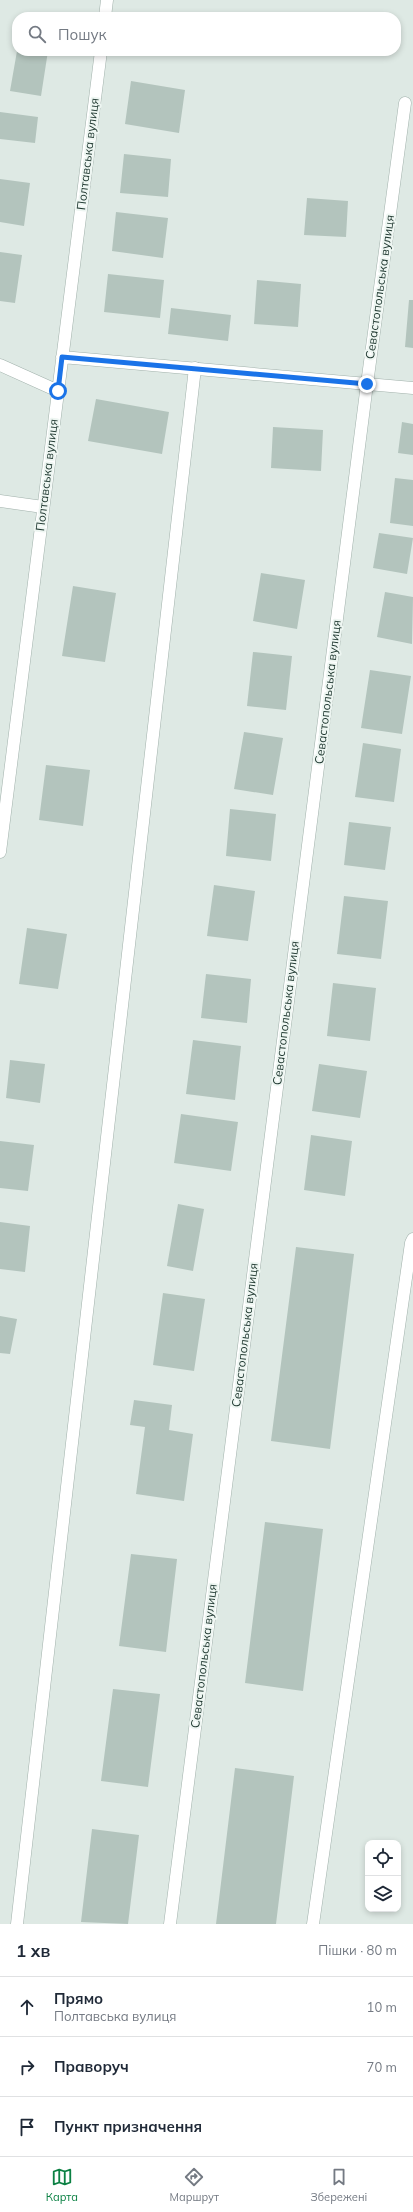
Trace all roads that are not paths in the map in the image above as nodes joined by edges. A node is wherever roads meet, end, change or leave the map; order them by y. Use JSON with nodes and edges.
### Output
{"nodes":[{"id":1,"x":107,"y":0,"type":"edge"},
{"id":2,"x":106,"y":12,"type":"edge"},
{"id":3,"x":100,"y":56,"type":"edge"},
{"id":4,"x":405,"y":103,"type":"dead end"},
{"id":5,"x":62,"y":357,"type":"junction"},
{"id":6,"x":0,"y":365,"type":"edge"},
{"id":7,"x":195,"y":368,"type":"junction"},
{"id":8,"x":367,"y":384,"type":"junction"},
{"id":9,"x":413,"y":388,"type":"edge"},
{"id":10,"x":58,"y":391,"type":"junction"},
{"id":11,"x":0,"y":501,"type":"edge"},
{"id":12,"x":43,"y":507,"type":"junction"},
{"id":13,"x":0,"y":852,"type":"edge"},
{"id":14,"x":413,"y":1239,"type":"edge"},
{"id":15,"x":17,"y":1924,"type":"edge"},
{"id":16,"x":170,"y":1924,"type":"edge"},
{"id":17,"x":313,"y":1924,"type":"edge"}],
"edges":[{"from":1,"to":2,"type":"street"},
{"from":3,"to":5,"type":"street","name":"Полтавська вулиця"},
{"from":4,"to":8,"type":"street","name":"Севастопольська вулиця"},
{"from":5,"to":7,"type":"street"},
{"from":5,"to":10,"type":"street","name":"Полтавська вулиця"},
{"from":6,"to":10,"type":"street"},
{"from":7,"to":8,"type":"street"},
{"from":7,"to":15,"type":"street"},
{"from":8,"to":9,"type":"street"},
{"from":8,"to":16,"type":"street","name":"Севастопольська вулиця"},
{"from":10,"to":12,"type":"street","name":"Полтавська вулиця"},
{"from":11,"to":12,"type":"street"},
{"from":12,"to":13,"type":"street","name":"Полтавська вулиця"},
{"from":14,"to":17,"type":"street"}]}
